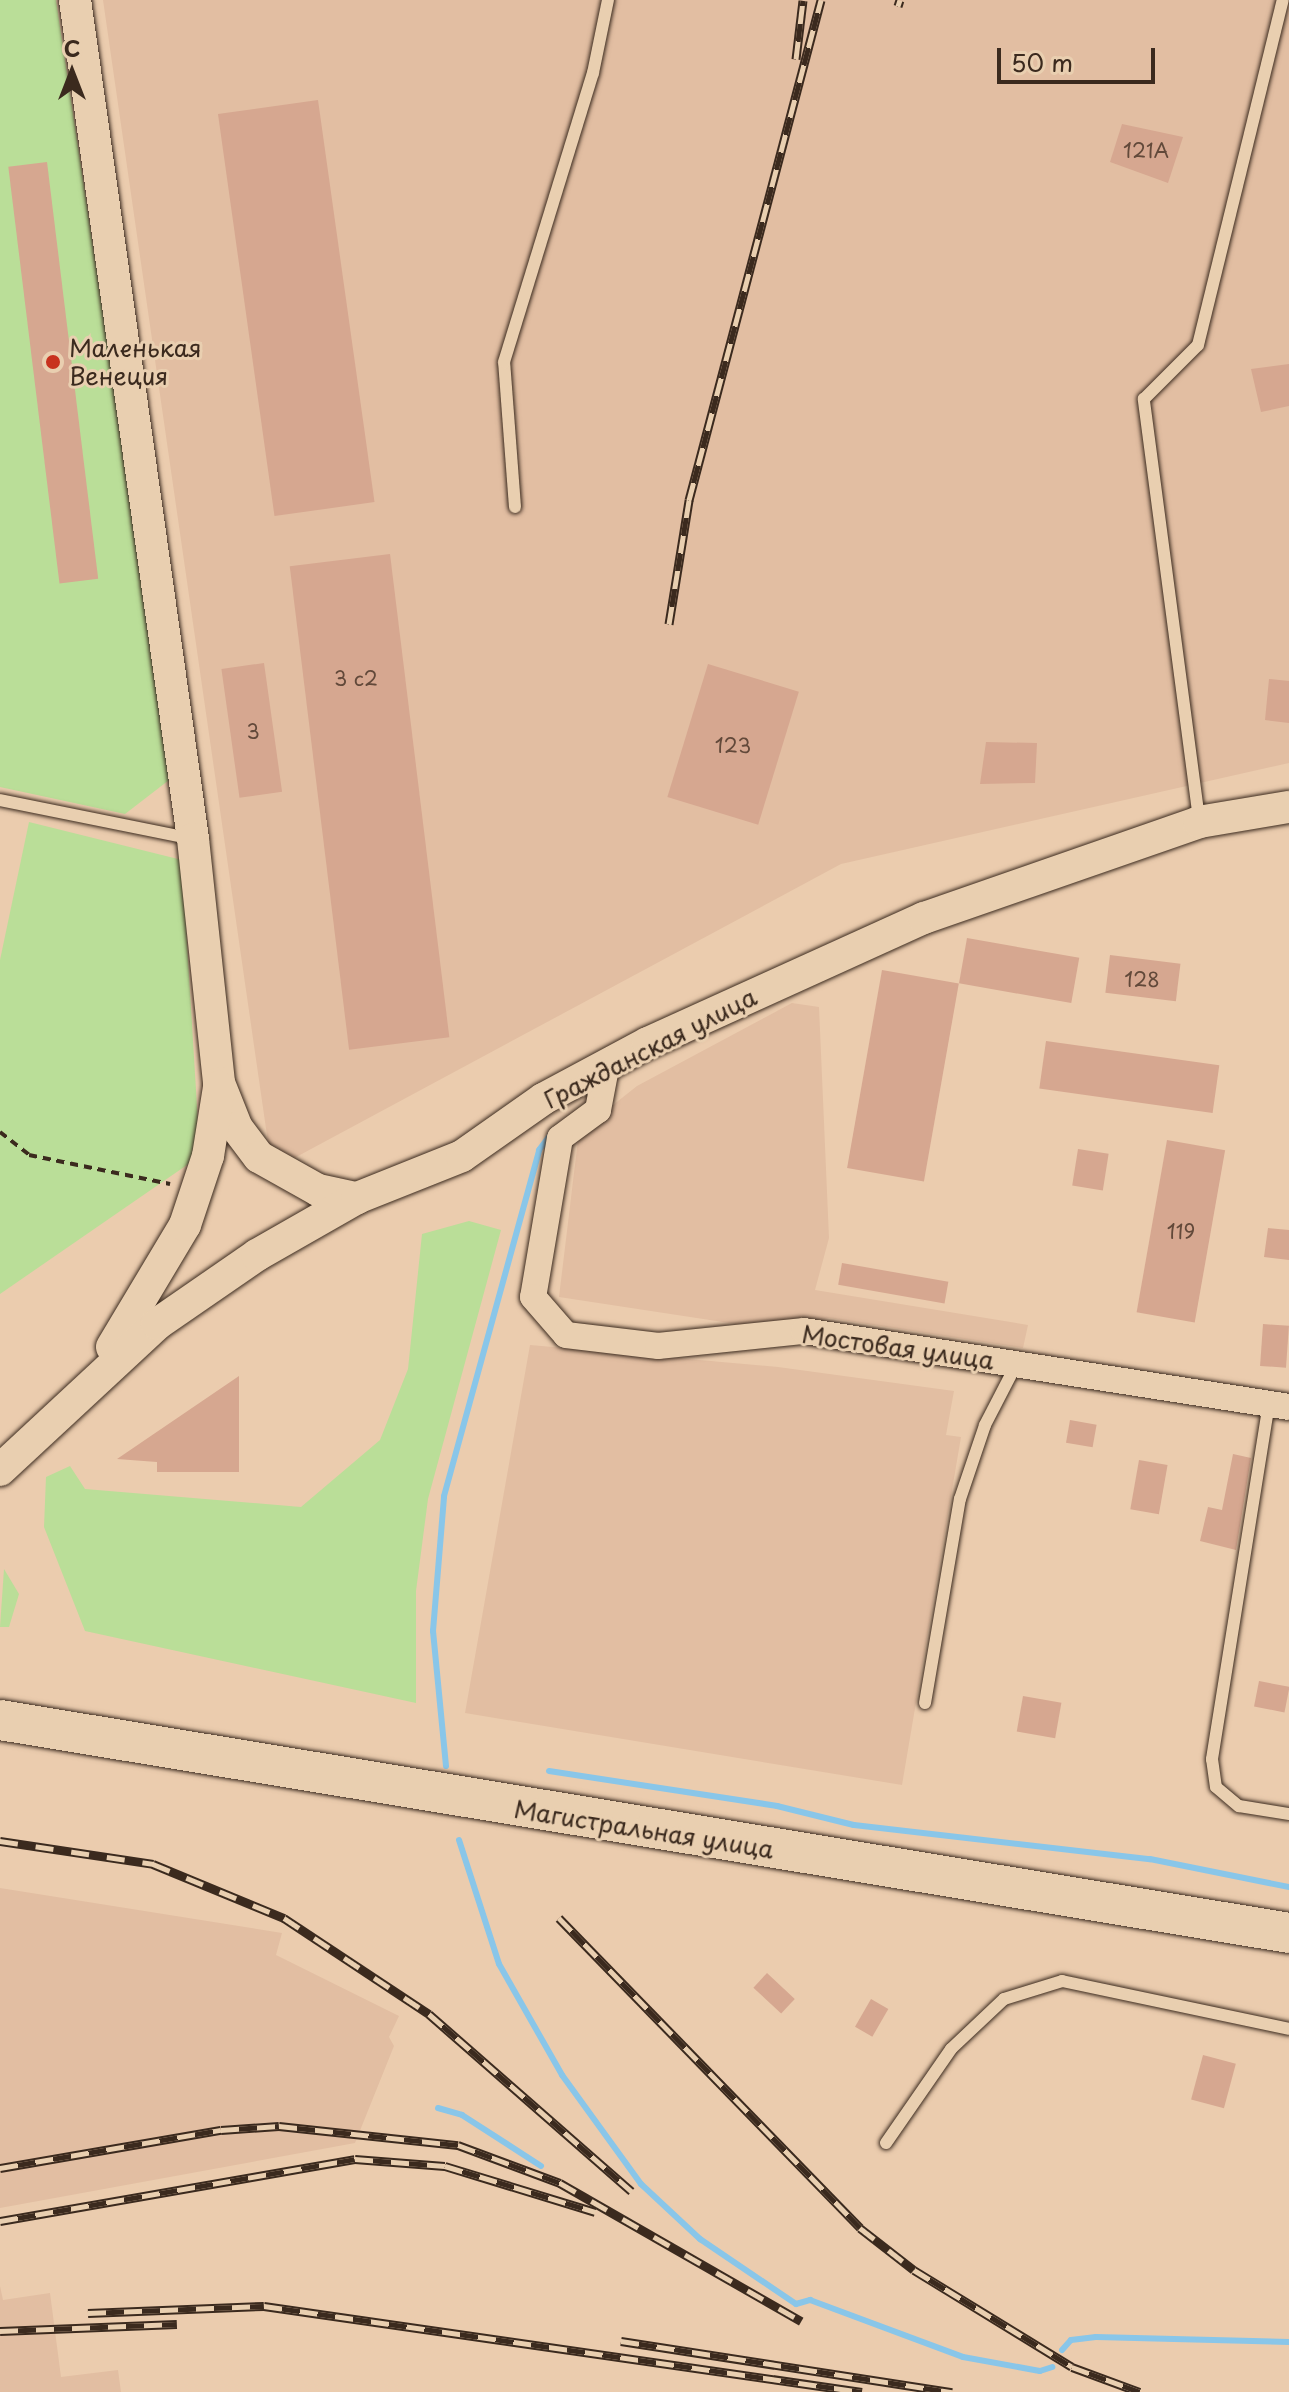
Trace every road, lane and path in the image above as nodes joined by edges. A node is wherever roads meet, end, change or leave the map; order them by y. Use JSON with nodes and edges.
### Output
{"nodes":[{"id":1,"x":75,"y":0,"type":"edge"},
{"id":2,"x":608,"y":0,"type":"edge"},
{"id":3,"x":1283,"y":0,"type":"edge"},
{"id":4,"x":515,"y":507,"type":"dead end"},
{"id":5,"x":0,"y":800,"type":"edge"},
{"id":6,"x":1289,"y":807,"type":"edge"},
{"id":7,"x":1199,"y":822,"type":"junction"},
{"id":8,"x":193,"y":839,"type":"junction"},
{"id":9,"x":606,"y":1068,"type":"junction"},
{"id":10,"x":219,"y":1083,"type":"junction"},
{"id":11,"x":0,"y":1132,"type":"edge"},
{"id":12,"x":197,"y":1189,"type":"junction"},
{"id":13,"x":357,"y":1198,"type":"junction"},
{"id":14,"x":1017,"y":1363,"type":"junction"},
{"id":15,"x":86,"y":1384,"type":"junction"},
{"id":16,"x":1279,"y":1405,"type":"edge"},
{"id":17,"x":0,"y":1470,"type":"edge"},
{"id":18,"x":925,"y":1703,"type":"dead end"},
{"id":19,"x":0,"y":1720,"type":"edge"},
{"id":20,"x":1289,"y":1814,"type":"edge"},
{"id":21,"x":1289,"y":1933,"type":"edge"},
{"id":22,"x":1289,"y":2029,"type":"edge"},
{"id":23,"x":886,"y":2143,"type":"dead end"}],
"edges":[{"from":1,"to":8,"type":"street"},
{"from":2,"to":4,"type":"lane"},
{"from":3,"to":7,"type":"lane"},
{"from":5,"to":8,"type":"lane"},
{"from":6,"to":7,"type":"street","name":"Гражданская улица"},
{"from":7,"to":9,"type":"street","name":"Гражданская улица"},
{"from":8,"to":10,"type":"street"},
{"from":9,"to":13,"type":"street","name":"Гражданская улица"},
{"from":9,"to":14,"type":"street","name":"Мостовая улица"},
{"from":10,"to":12,"type":"street"},
{"from":10,"to":13,"type":"street"},
{"from":11,"to":12,"type":"path"},
{"from":12,"to":15,"type":"street"},
{"from":13,"to":15,"type":"street","name":"Гражданская улица"},
{"from":14,"to":16,"type":"street","name":"Мостовая улица"},
{"from":14,"to":18,"type":"lane"},
{"from":15,"to":17,"type":"street","name":"Гражданская улица"},
{"from":16,"to":20,"type":"lane"},
{"from":19,"to":21,"type":"main road","name":"Магистральная улица"},
{"from":22,"to":23,"type":"lane"}]}
